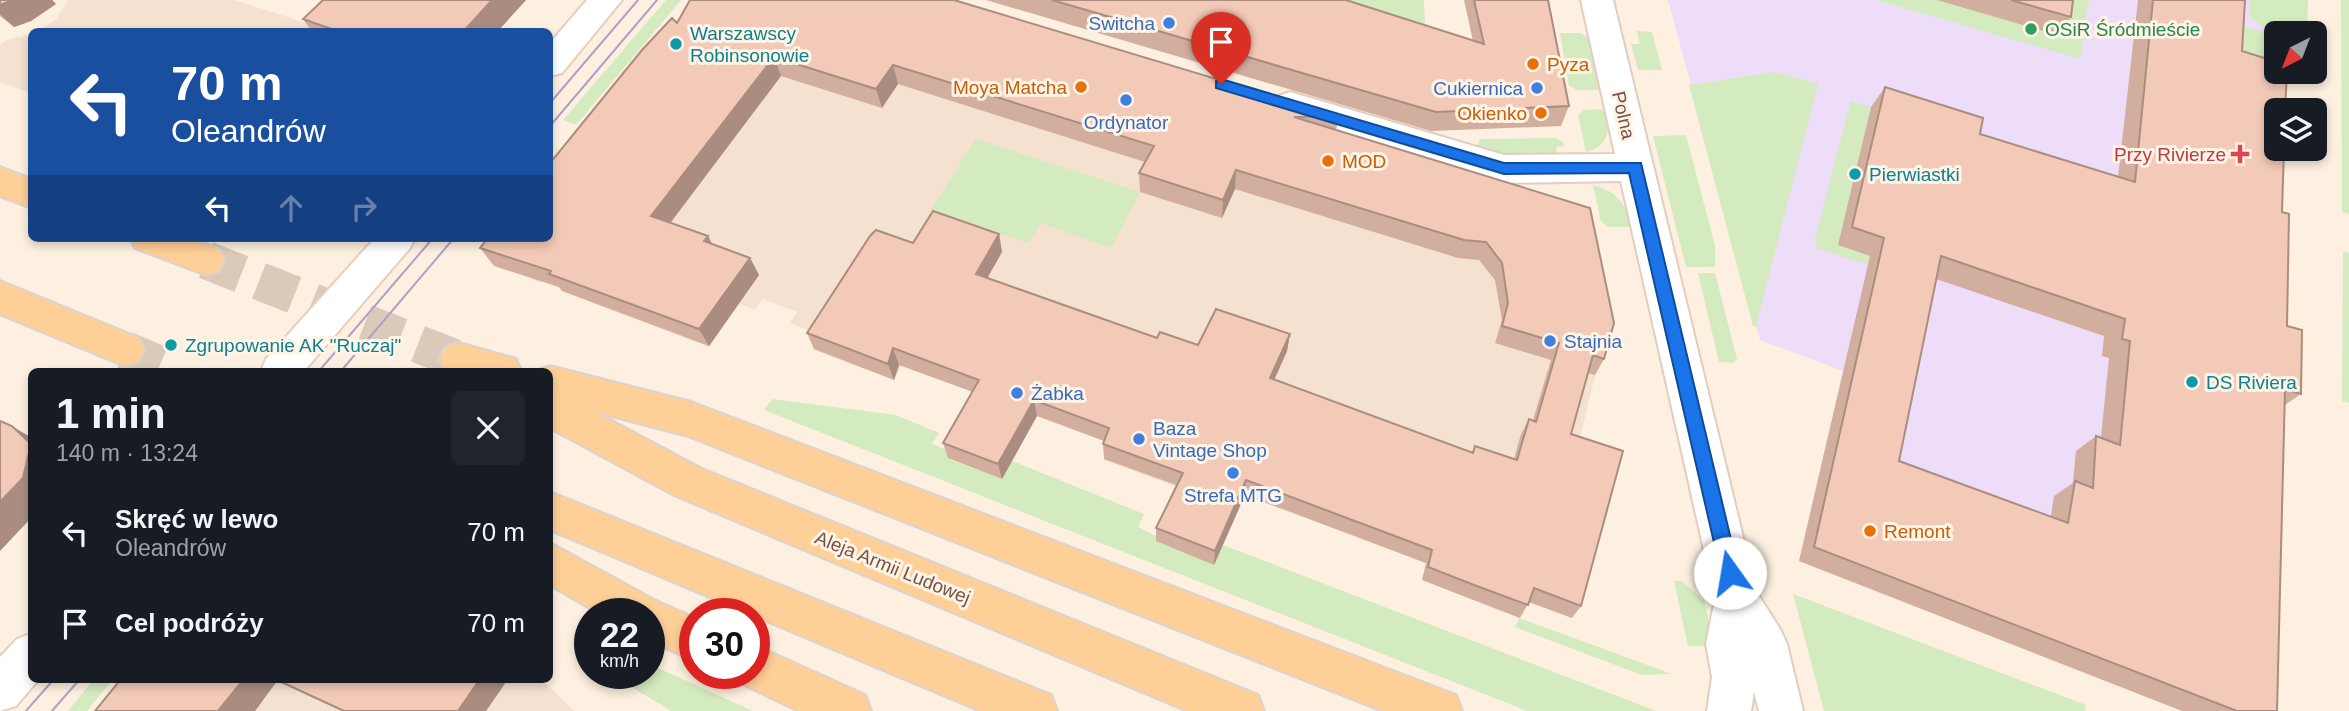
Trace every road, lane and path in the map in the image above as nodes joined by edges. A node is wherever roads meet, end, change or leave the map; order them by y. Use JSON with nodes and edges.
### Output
{"nodes":[{"id":1,"x":606,"y":0,"type":"edge"},
{"id":2,"x":1597,"y":0,"type":"edge"},
{"id":3,"x":553,"y":61,"type":"edge"},
{"id":4,"x":1267,"y":98,"type":"edge"},
{"id":5,"x":1635,"y":167,"type":"junction"},
{"id":6,"x":0,"y":181,"type":"edge"},
{"id":7,"x":28,"y":192,"type":"edge"},
{"id":8,"x":159,"y":242,"type":"edge"},
{"id":9,"x":393,"y":242,"type":"edge"},
{"id":10,"x":206,"y":260,"type":"tunnel mouth"},
{"id":11,"x":0,"y":297,"type":"edge"},
{"id":12,"x":125,"y":350,"type":"tunnel mouth"},
{"id":13,"x":283,"y":368,"type":"edge"},
{"id":14,"x":553,"y":384,"type":"edge"},
{"id":15,"x":553,"y":410,"type":"edge"},
{"id":16,"x":553,"y":511,"type":"edge"},
{"id":17,"x":553,"y":565,"type":"edge"},
{"id":18,"x":612,"y":598,"type":"edge"},
{"id":19,"x":1736,"y":599,"type":"junction"},
{"id":20,"x":28,"y":658,"type":"edge"},
{"id":21,"x":770,"y":674,"type":"edge"},
{"id":22,"x":0,"y":690,"type":"edge"},
{"id":23,"x":849,"y":711,"type":"edge"},
{"id":24,"x":1035,"y":711,"type":"edge"},
{"id":25,"x":1242,"y":711,"type":"edge"},
{"id":26,"x":1440,"y":711,"type":"edge"},
{"id":27,"x":1729,"y":711,"type":"edge"},
{"id":28,"x":1781,"y":711,"type":"edge"}],
"edges":[{"from":1,"to":3,"type":"street"},
{"from":2,"to":5,"type":"street","name":"Polna"},
{"from":4,"to":5,"type":"street"},
{"from":5,"to":19,"type":"street","name":"Polna"},
{"from":6,"to":7,"type":"main road"},
{"from":8,"to":10,"type":"main road"},
{"from":9,"to":13,"type":"street"},
{"from":11,"to":12,"type":"main road"},
{"from":14,"to":26,"type":"main road"},
{"from":15,"to":25,"type":"main road","name":"Aleja Armii Ludowej"},
{"from":16,"to":24,"type":"main road"},
{"from":17,"to":18,"type":"main road"},
{"from":19,"to":27,"type":"street","name":"Polna"},
{"from":19,"to":28,"type":"street","name":"Polna"},
{"from":20,"to":22,"type":"street"},
{"from":21,"to":23,"type":"main road"}]}
